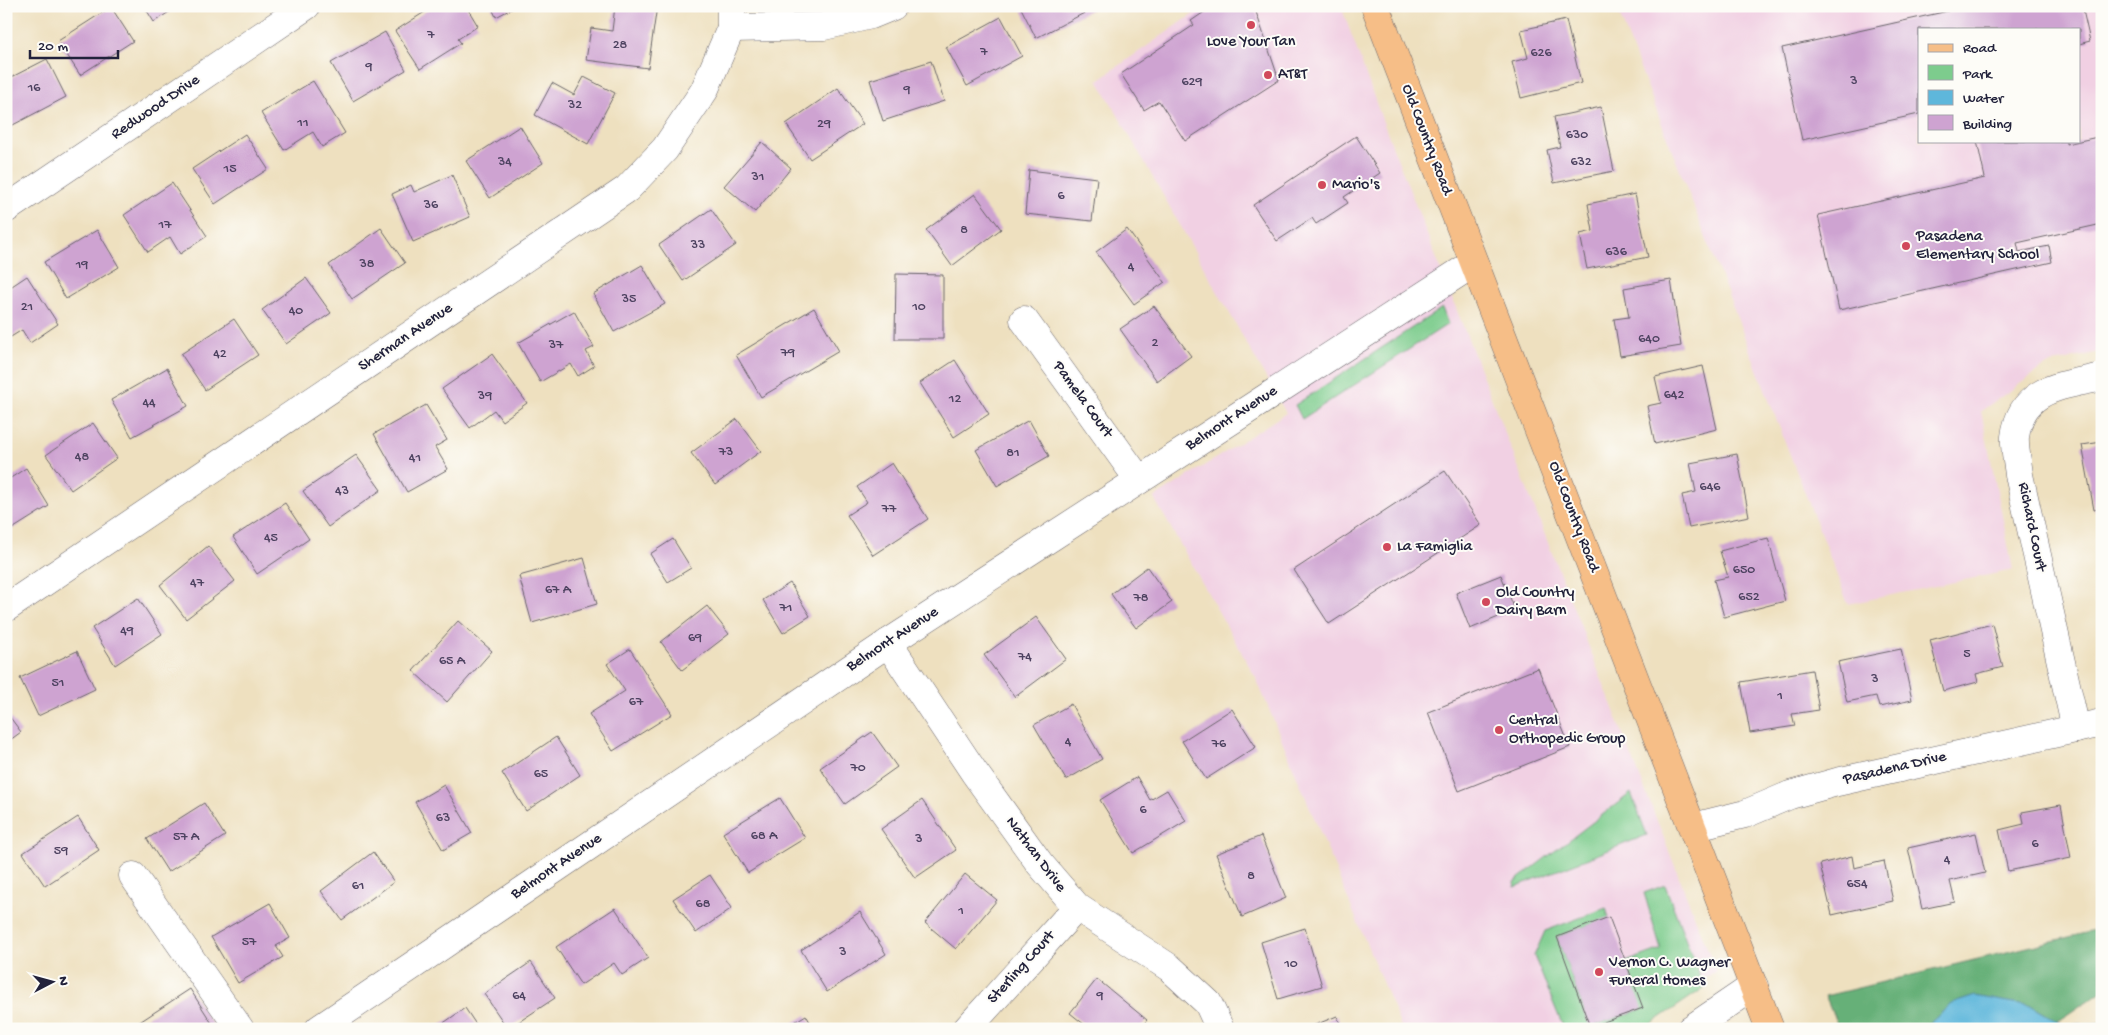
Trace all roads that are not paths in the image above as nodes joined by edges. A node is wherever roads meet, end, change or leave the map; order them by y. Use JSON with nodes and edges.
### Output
{"nodes":[{"id":1,"x":306,"y":6,"type":"edge"},
{"id":2,"x":893,"y":6,"type":"edge"},
{"id":3,"x":1374,"y":6,"type":"edge"},
{"id":4,"x":731,"y":17,"type":"edge"},
{"id":5,"x":6,"y":209,"type":"edge"},
{"id":6,"x":1474,"y":263,"type":"junction"},
{"id":7,"x":1024,"y":320,"type":"dead end"},
{"id":8,"x":2102,"y":377,"type":"edge"},
{"id":9,"x":1139,"y":480,"type":"junction"},
{"id":10,"x":6,"y":608,"type":"edge"},
{"id":11,"x":888,"y":643,"type":"junction"},
{"id":12,"x":2102,"y":723,"type":"edge"},
{"id":13,"x":2076,"y":729,"type":"junction"},
{"id":14,"x":1693,"y":827,"type":"junction"},
{"id":15,"x":133,"y":876,"type":"dead end"},
{"id":16,"x":1076,"y":907,"type":"junction"},
{"id":17,"x":1754,"y":986,"type":"junction"},
{"id":18,"x":240,"y":1029,"type":"edge"},
{"id":19,"x":319,"y":1029,"type":"edge"},
{"id":20,"x":967,"y":1029,"type":"edge"},
{"id":21,"x":1220,"y":1029,"type":"edge"},
{"id":22,"x":1691,"y":1029,"type":"edge"},
{"id":23,"x":1770,"y":1029,"type":"edge"}],
"edges":[{"from":1,"to":5,"type":"street","name":"Redwood Drive"},
{"from":2,"to":4,"type":"street"},
{"from":3,"to":6,"type":"main road","name":"Old Country Road"},
{"from":4,"to":10,"type":"street","name":"Sherman Avenue"},
{"from":6,"to":9,"type":"street","name":"Belmont Avenue"},
{"from":6,"to":14,"type":"main road","name":"Old Country Road"},
{"from":7,"to":9,"type":"street","name":"Pamela Court"},
{"from":8,"to":13,"type":"street","name":"Richard Court"},
{"from":9,"to":11,"type":"street","name":"Belmont Avenue"},
{"from":11,"to":16,"type":"street","name":"Nathan Drive"},
{"from":11,"to":19,"type":"street","name":"Belmont Avenue"},
{"from":12,"to":13,"type":"street","name":"Pasadena Drive"},
{"from":13,"to":14,"type":"street","name":"Pasadena Drive"},
{"from":14,"to":17,"type":"main road","name":"Old Country Road"},
{"from":15,"to":18,"type":"street"},
{"from":16,"to":20,"type":"street","name":"Sterling Court"},
{"from":16,"to":21,"type":"street","name":"Nathan Drive"},
{"from":17,"to":22,"type":"street"},
{"from":17,"to":23,"type":"main road","name":"Old Country Road"}]}
